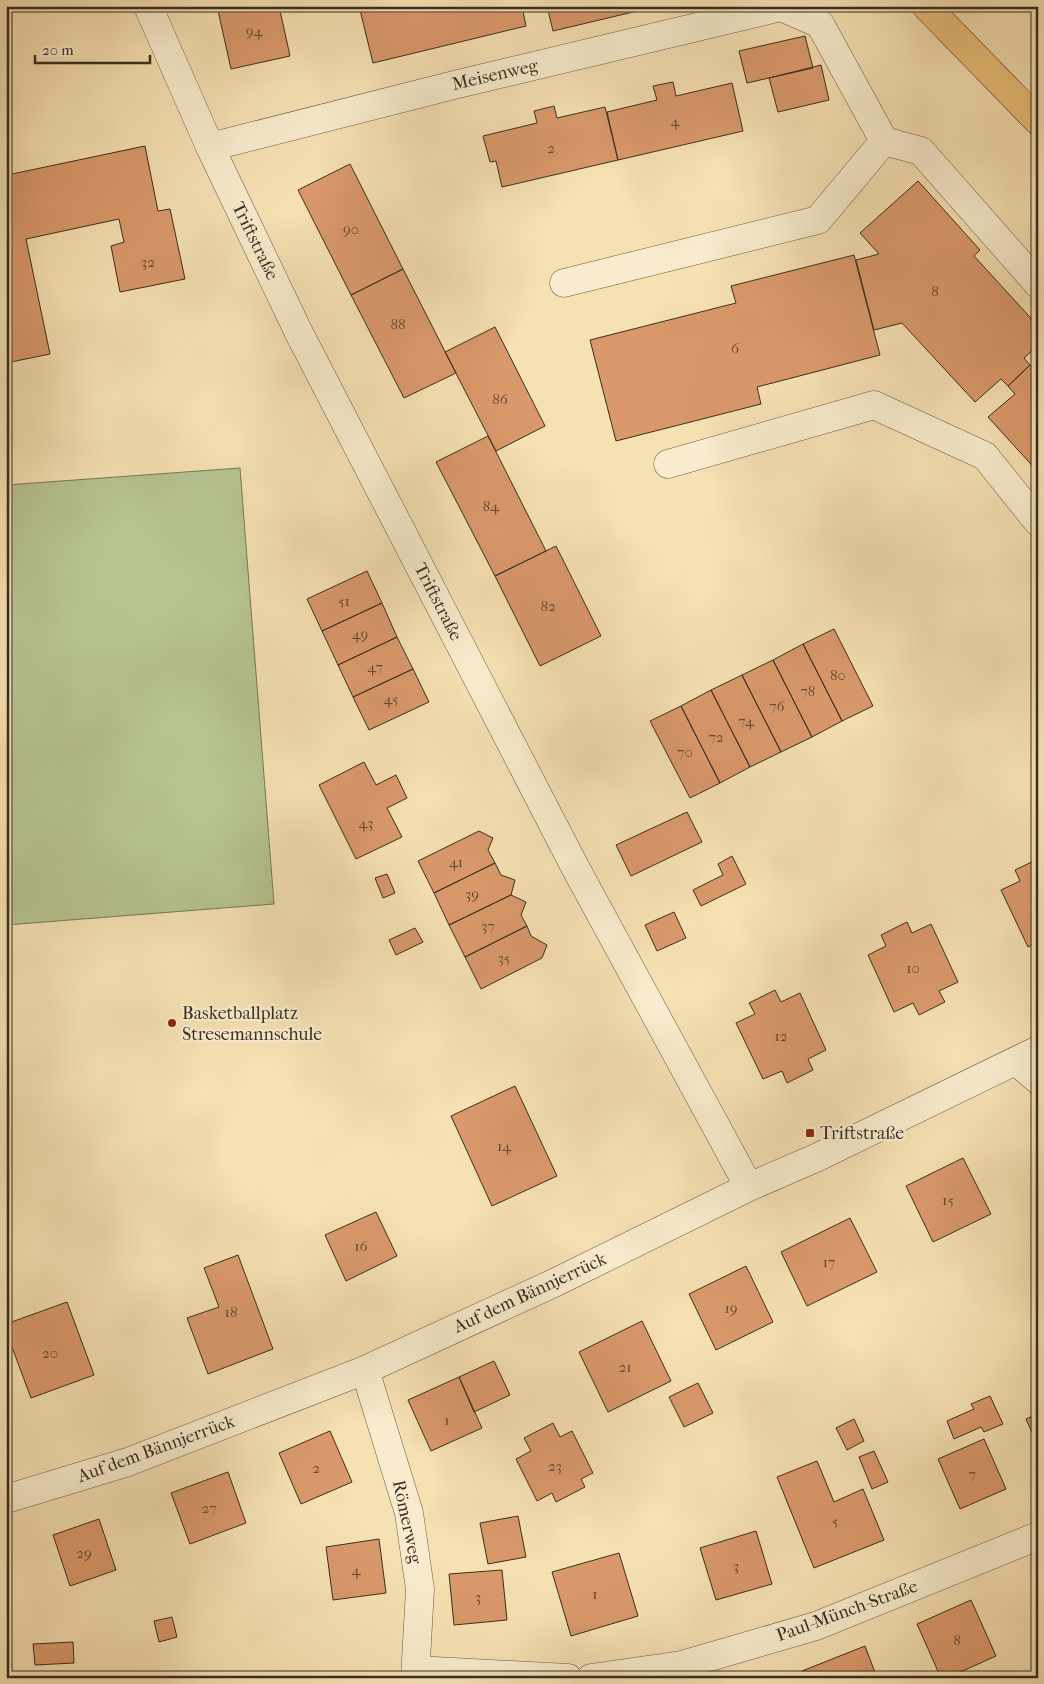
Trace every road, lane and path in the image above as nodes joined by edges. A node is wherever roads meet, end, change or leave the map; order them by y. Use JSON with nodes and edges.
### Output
{"nodes":[{"id":1,"x":148,"y":6,"type":"edge"},
{"id":2,"x":926,"y":6,"type":"edge"},
{"id":3,"x":781,"y":7,"type":"edge"},
{"id":4,"x":1038,"y":121,"type":"edge"},
{"id":5,"x":884,"y":141,"type":"junction"},
{"id":6,"x":210,"y":148,"type":"junction"},
{"id":7,"x":564,"y":284,"type":"dead end"},
{"id":8,"x":1038,"y":284,"type":"edge"},
{"id":9,"x":668,"y":464,"type":"dead end"},
{"id":10,"x":1038,"y":522,"type":"edge"},
{"id":11,"x":1027,"y":1056,"type":"edge"},
{"id":12,"x":1038,"y":1080,"type":"edge"},
{"id":13,"x":749,"y":1187,"type":"junction"},
{"id":14,"x":365,"y":1370,"type":"junction"},
{"id":15,"x":6,"y":1499,"type":"edge"},
{"id":16,"x":1038,"y":1536,"type":"edge"},
{"id":17,"x":416,"y":1674,"type":"edge"},
{"id":18,"x":568,"y":1678,"type":"edge"},
{"id":19,"x":591,"y":1678,"type":"edge"}],
"edges":[{"from":1,"to":6,"type":"street","name":"Triftstraße"},
{"from":2,"to":4,"type":"main road"},
{"from":3,"to":5,"type":"street"},
{"from":3,"to":6,"type":"street","name":"Meisenweg"},
{"from":5,"to":7,"type":"street"},
{"from":5,"to":8,"type":"street"},
{"from":6,"to":13,"type":"street","name":"Triftstraße"},
{"from":9,"to":10,"type":"street"},
{"from":11,"to":12,"type":"street"},
{"from":11,"to":13,"type":"street","name":"Auf dem Bännjerrück"},
{"from":13,"to":14,"type":"street","name":"Auf dem Bännjerrück"},
{"from":14,"to":15,"type":"street","name":"Auf dem Bännjerrück"},
{"from":14,"to":17,"type":"street","name":"Römerweg"},
{"from":16,"to":19,"type":"street","name":"Paul-Münch-Straße"},
{"from":17,"to":18,"type":"street"}]}
